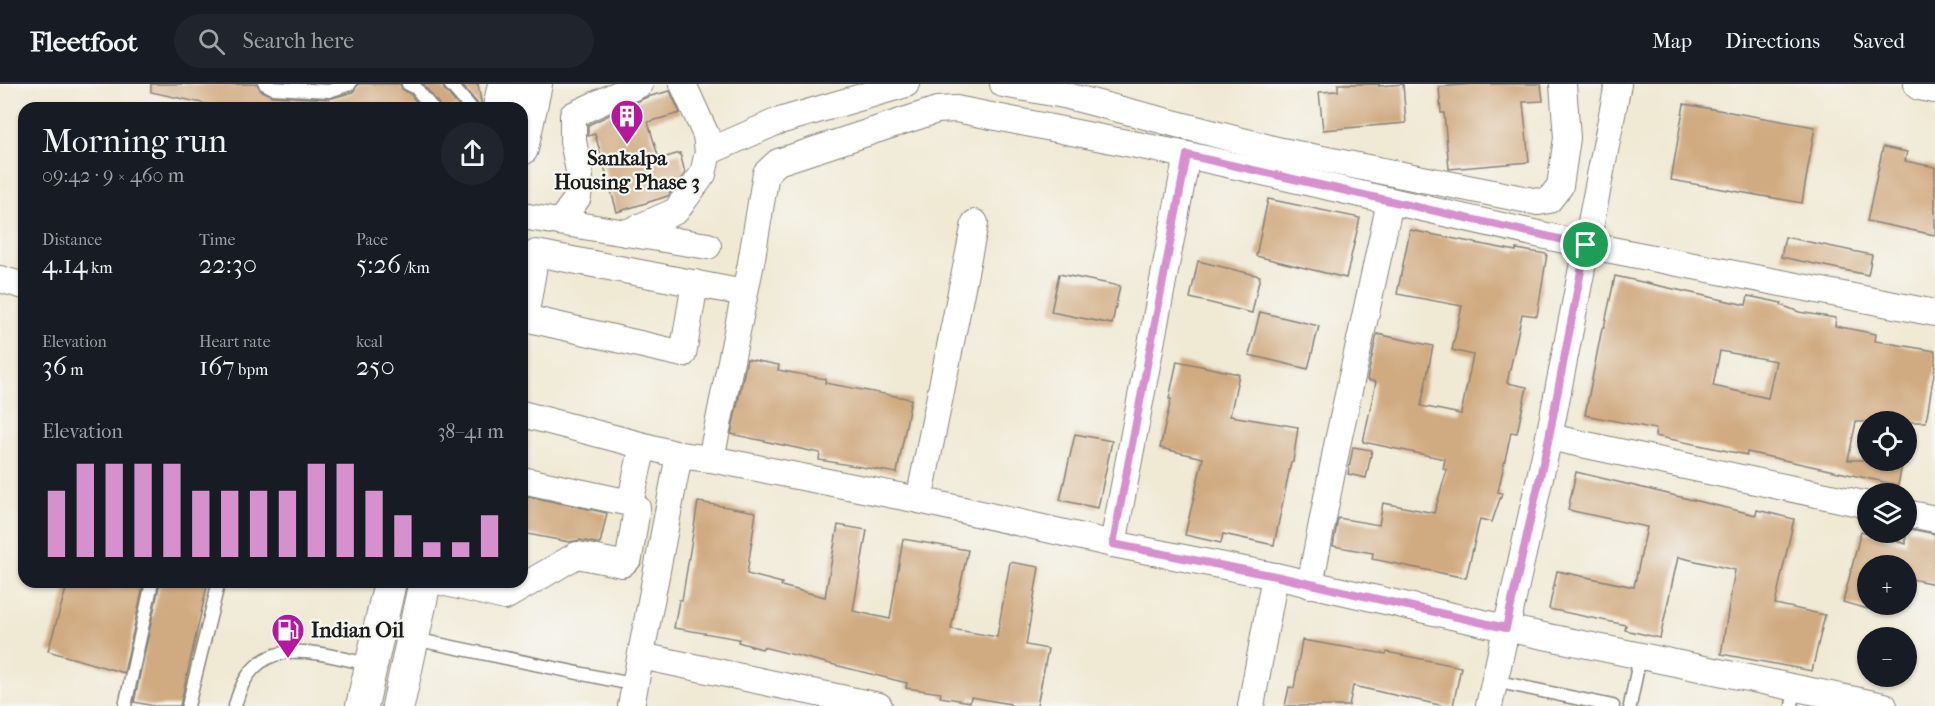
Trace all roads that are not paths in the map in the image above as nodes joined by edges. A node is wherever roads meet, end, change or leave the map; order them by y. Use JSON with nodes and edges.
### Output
{"nodes":[{"id":1,"x":265,"y":84,"type":"edge"},
{"id":2,"x":350,"y":84,"type":"edge"},
{"id":3,"x":408,"y":84,"type":"edge"},
{"id":4,"x":450,"y":84,"type":"edge"},
{"id":5,"x":504,"y":84,"type":"edge"},
{"id":6,"x":536,"y":84,"type":"edge"},
{"id":7,"x":640,"y":84,"type":"edge"},
{"id":8,"x":683,"y":84,"type":"edge"},
{"id":9,"x":906,"y":84,"type":"edge"},
{"id":10,"x":1003,"y":84,"type":"edge"},
{"id":11,"x":1563,"y":84,"type":"edge"},
{"id":12,"x":1618,"y":84,"type":"edge"},
{"id":13,"x":1920,"y":84,"type":"edge"},
{"id":14,"x":1935,"y":87,"type":"edge"},
{"id":15,"x":427,"y":102,"type":"edge"},
{"id":16,"x":466,"y":102,"type":"edge"},
{"id":17,"x":500,"y":102,"type":"edge"},
{"id":18,"x":528,"y":121,"type":"edge"},
{"id":19,"x":708,"y":152,"type":"junction"},
{"id":20,"x":1187,"y":155,"type":"junction"},
{"id":21,"x":1560,"y":186,"type":"junction"},
{"id":22,"x":1597,"y":193,"type":"junction"},
{"id":23,"x":1390,"y":202,"type":"junction"},
{"id":24,"x":528,"y":217,"type":"edge"},
{"id":25,"x":560,"y":222,"type":"junction"},
{"id":26,"x":975,"y":223,"type":"dead end"},
{"id":27,"x":626,"y":233,"type":"junction"},
{"id":28,"x":1586,"y":245,"type":"junction"},
{"id":29,"x":708,"y":246,"type":"dead end"},
{"id":30,"x":528,"y":266,"type":"edge"},
{"id":31,"x":0,"y":279,"type":"edge"},
{"id":32,"x":695,"y":283,"type":"junction"},
{"id":33,"x":18,"y":284,"type":"edge"},
{"id":34,"x":744,"y":293,"type":"junction"},
{"id":35,"x":1935,"y":313,"type":"edge"},
{"id":36,"x":528,"y":319,"type":"edge"},
{"id":37,"x":528,"y":416,"type":"edge"},
{"id":38,"x":1549,"y":437,"type":"junction"},
{"id":39,"x":643,"y":446,"type":"junction"},
{"id":40,"x":680,"y":455,"type":"junction"},
{"id":41,"x":711,"y":459,"type":"junction"},
{"id":42,"x":528,"y":481,"type":"edge"},
{"id":43,"x":919,"y":500,"type":"junction"},
{"id":44,"x":630,"y":503,"type":"junction"},
{"id":45,"x":1857,"y":503,"type":"edge"},
{"id":46,"x":1917,"y":515,"type":"edge"},
{"id":47,"x":1935,"y":519,"type":"edge"},
{"id":48,"x":1113,"y":544,"type":"junction"},
{"id":49,"x":1275,"y":576,"type":"junction"},
{"id":50,"x":528,"y":583,"type":"edge"},
{"id":51,"x":1310,"y":585,"type":"junction"},
{"id":52,"x":151,"y":588,"type":"edge"},
{"id":53,"x":217,"y":588,"type":"edge"},
{"id":54,"x":389,"y":588,"type":"edge"},
{"id":55,"x":424,"y":588,"type":"edge"},
{"id":56,"x":462,"y":588,"type":"edge"},
{"id":57,"x":520,"y":588,"type":"edge"},
{"id":58,"x":1506,"y":628,"type":"junction"},
{"id":59,"x":412,"y":639,"type":"junction"},
{"id":60,"x":641,"y":656,"type":"junction"},
{"id":61,"x":1640,"y":656,"type":"junction"},
{"id":62,"x":371,"y":665,"type":"junction"},
{"id":63,"x":1494,"y":681,"type":"junction"},
{"id":64,"x":634,"y":695,"type":"edge"},
{"id":65,"x":1794,"y":697,"type":"edge"},
{"id":66,"x":124,"y":706,"type":"edge"},
{"id":67,"x":188,"y":706,"type":"edge"},
{"id":68,"x":236,"y":706,"type":"edge"},
{"id":69,"x":362,"y":706,"type":"edge"},
{"id":70,"x":398,"y":706,"type":"edge"},
{"id":71,"x":879,"y":706,"type":"edge"},
{"id":72,"x":1251,"y":706,"type":"edge"},
{"id":73,"x":1489,"y":706,"type":"edge"},
{"id":74,"x":1613,"y":706,"type":"edge"},
{"id":75,"x":1630,"y":706,"type":"edge"},
{"id":76,"x":1884,"y":706,"type":"edge"}],
"edges":[{"from":1,"to":2,"type":"lane"},
{"from":3,"to":15,"type":"lane"},
{"from":4,"to":16,"type":"lane"},
{"from":5,"to":17,"type":"street"},
{"from":6,"to":18,"type":"street"},
{"from":7,"to":25,"type":"street"},
{"from":8,"to":19,"type":"street"},
{"from":9,"to":19,"type":"street"},
{"from":10,"to":21,"type":"street"},
{"from":11,"to":21,"type":"street"},
{"from":12,"to":22,"type":"street"},
{"from":13,"to":14,"type":"street"},
{"from":19,"to":27,"type":"street"},
{"from":20,"to":23,"type":"street"},
{"from":20,"to":34,"type":"street"},
{"from":20,"to":48,"type":"street"},
{"from":21,"to":22,"type":"street"},
{"from":22,"to":28,"type":"street"},
{"from":23,"to":28,"type":"street"},
{"from":23,"to":51,"type":"street"},
{"from":24,"to":25,"type":"street"},
{"from":25,"to":27,"type":"street"},
{"from":26,"to":43,"type":"street"},
{"from":27,"to":29,"type":"street"},
{"from":28,"to":35,"type":"street"},
{"from":28,"to":38,"type":"street"},
{"from":30,"to":32,"type":"street"},
{"from":31,"to":33,"type":"street"},
{"from":32,"to":34,"type":"street"},
{"from":32,"to":36,"type":"street"},
{"from":34,"to":41,"type":"street"},
{"from":37,"to":39,"type":"street"},
{"from":38,"to":45,"type":"street"},
{"from":38,"to":58,"type":"street"},
{"from":39,"to":40,"type":"street"},
{"from":39,"to":44,"type":"street"},
{"from":40,"to":41,"type":"street"},
{"from":40,"to":60,"type":"street"},
{"from":41,"to":43,"type":"street"},
{"from":42,"to":44,"type":"street"},
{"from":43,"to":48,"type":"street"},
{"from":44,"to":50,"type":"street"},
{"from":46,"to":47,"type":"street"},
{"from":48,"to":49,"type":"street"},
{"from":49,"to":51,"type":"street"},
{"from":49,"to":72,"type":"street"},
{"from":51,"to":58,"type":"street"},
{"from":52,"to":66,"type":"lane"},
{"from":53,"to":67,"type":"lane"},
{"from":54,"to":62,"type":"street"},
{"from":55,"to":59,"type":"street"},
{"from":56,"to":57,"type":"street"},
{"from":58,"to":61,"type":"street"},
{"from":58,"to":63,"type":"street"},
{"from":59,"to":64,"type":"lane"},
{"from":59,"to":70,"type":"street"},
{"from":60,"to":64,"type":"street"},
{"from":60,"to":71,"type":"street"},
{"from":61,"to":65,"type":"street"},
{"from":61,"to":75,"type":"lane"},
{"from":62,"to":68,"type":"lane"},
{"from":62,"to":69,"type":"street"},
{"from":63,"to":73,"type":"street"},
{"from":63,"to":74,"type":"lane"},
{"from":65,"to":76,"type":"street"}]}
